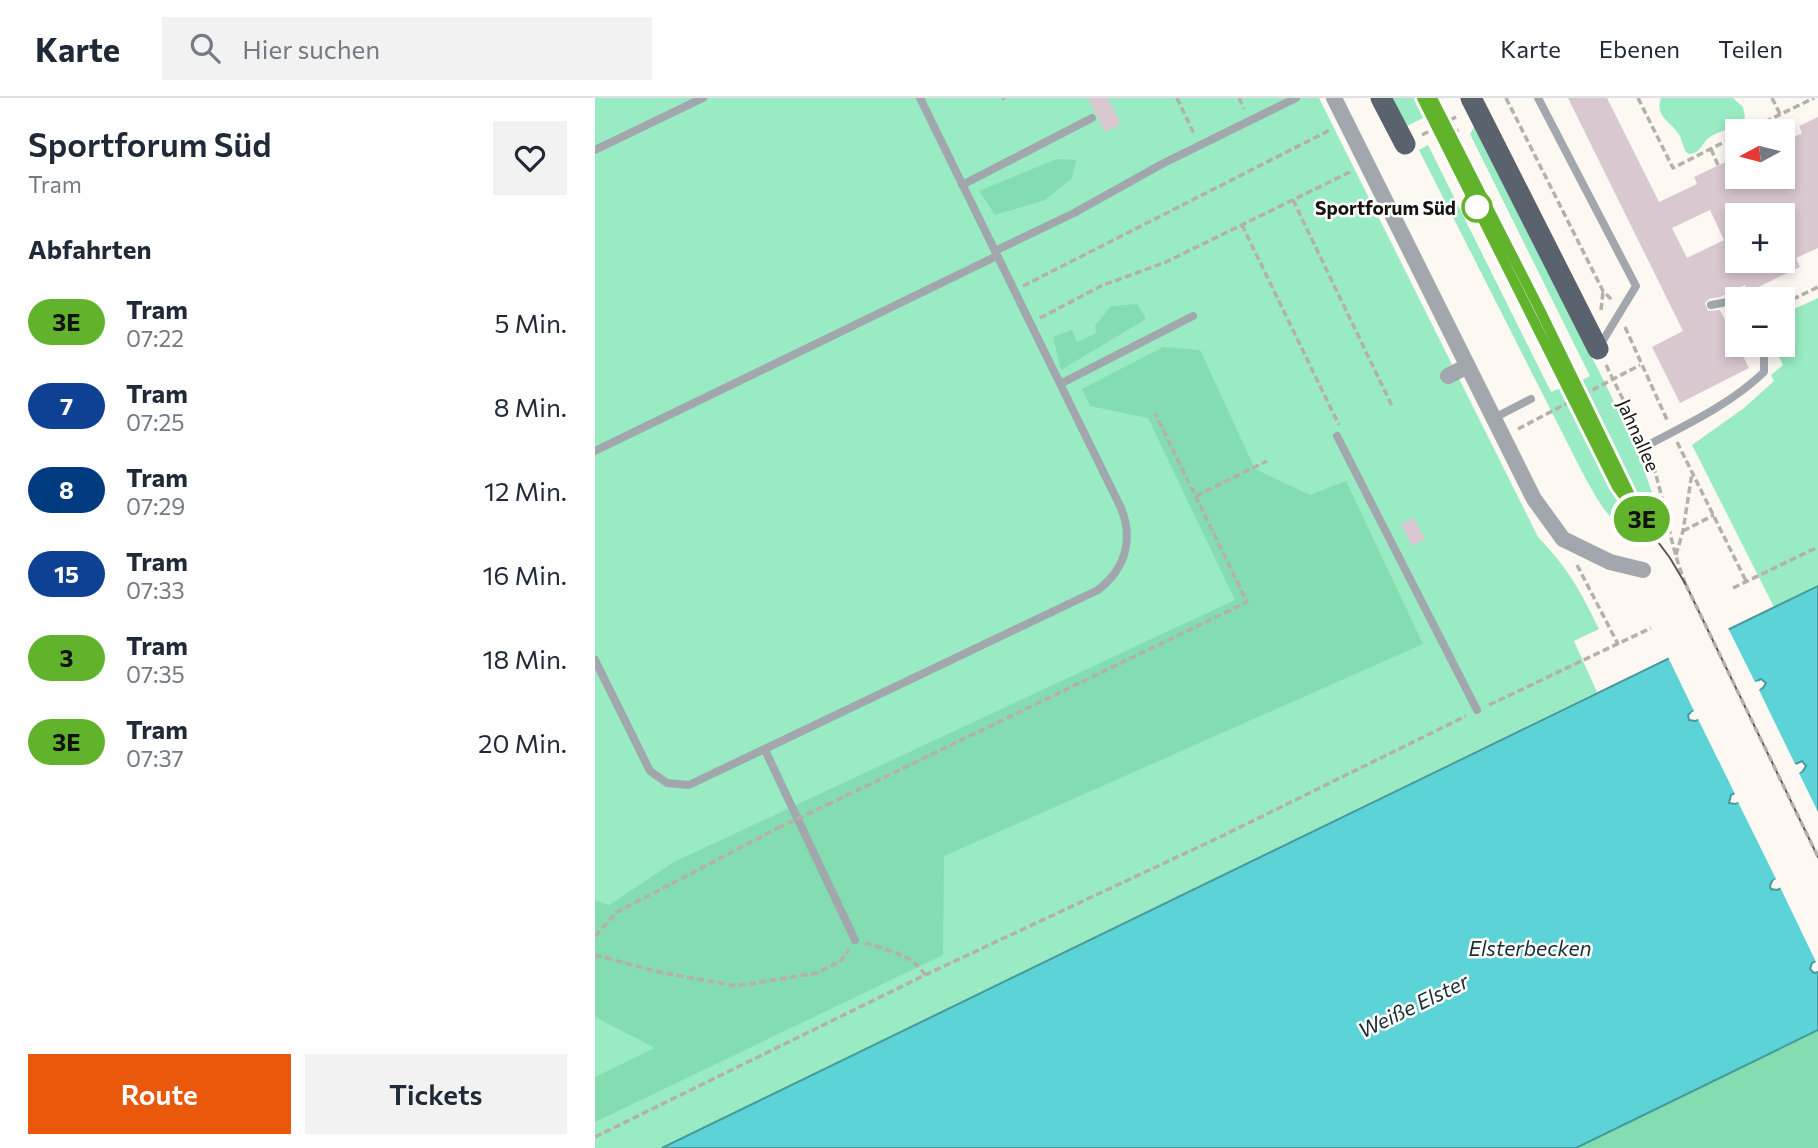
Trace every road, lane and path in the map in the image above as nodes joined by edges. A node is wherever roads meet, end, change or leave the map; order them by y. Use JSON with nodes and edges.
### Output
{"nodes":[{"id":1,"x":703,"y":98,"type":"edge"},
{"id":2,"x":920,"y":98,"type":"edge"},
{"id":3,"x":1177,"y":98,"type":"edge"},
{"id":4,"x":1296,"y":98,"type":"edge"},
{"id":5,"x":1334,"y":98,"type":"edge"},
{"id":6,"x":1471,"y":98,"type":"edge"},
{"id":7,"x":1506,"y":98,"type":"edge"},
{"id":8,"x":1538,"y":98,"type":"edge"},
{"id":9,"x":1638,"y":98,"type":"edge"},
{"id":10,"x":1772,"y":98,"type":"edge"},
{"id":11,"x":1816,"y":99,"type":"edge"},
{"id":12,"x":1384,"y":103,"type":"edge"},
{"id":13,"x":1780,"y":114,"type":"junction"},
{"id":14,"x":1092,"y":118,"type":"dead end"},
{"id":15,"x":1770,"y":119,"type":"edge"},
{"id":16,"x":1450,"y":121,"type":"dead end"},
{"id":17,"x":1346,"y":122,"type":"junction"},
{"id":18,"x":1458,"y":132,"type":"dead end"},
{"id":19,"x":1725,"y":142,"type":"edge"},
{"id":20,"x":1405,"y":144,"type":"dead end"},
{"id":21,"x":1200,"y":145,"type":"junction"},
{"id":22,"x":1711,"y":149,"type":"junction"},
{"id":23,"x":595,"y":150,"type":"edge"},
{"id":24,"x":1718,"y":165,"type":"dead end"},
{"id":25,"x":1347,"y":174,"type":"dead end"},
{"id":26,"x":962,"y":185,"type":"junction"},
{"id":27,"x":1293,"y":200,"type":"junction"},
{"id":28,"x":1242,"y":225,"type":"junction"},
{"id":29,"x":996,"y":254,"type":"junction"},
{"id":30,"x":1818,"y":287,"type":"edge"},
{"id":31,"x":1014,"y":290,"type":"junction"},
{"id":32,"x":1795,"y":298,"type":"edge"},
{"id":33,"x":1725,"y":302,"type":"edge"},
{"id":34,"x":1711,"y":305,"type":"dead end"},
{"id":35,"x":1619,"y":312,"type":"junction"},
{"id":36,"x":1193,"y":316,"type":"dead end"},
{"id":37,"x":1030,"y":323,"type":"junction"},
{"id":38,"x":1598,"y":349,"type":"junction"},
{"id":39,"x":1764,"y":357,"type":"edge"},
{"id":40,"x":1640,"y":365,"type":"junction"},
{"id":41,"x":1468,"y":366,"type":"junction"},
{"id":42,"x":1448,"y":376,"type":"dead end"},
{"id":43,"x":1614,"y":380,"type":"junction"},
{"id":44,"x":1060,"y":384,"type":"junction"},
{"id":45,"x":1531,"y":399,"type":"dead end"},
{"id":46,"x":1392,"y":406,"type":"dead end"},
{"id":47,"x":1154,"y":413,"type":"dead end"},
{"id":48,"x":1494,"y":418,"type":"junction"},
{"id":49,"x":1672,"y":432,"type":"junction"},
{"id":50,"x":1340,"y":434,"type":"joint"},
{"id":51,"x":1502,"y":436,"type":"junction"},
{"id":52,"x":1646,"y":446,"type":"junction"},
{"id":53,"x":595,"y":451,"type":"edge"},
{"id":54,"x":1267,"y":460,"type":"dead end"},
{"id":55,"x":1692,"y":470,"type":"junction"},
{"id":56,"x":1196,"y":496,"type":"junction"},
{"id":57,"x":1714,"y":515,"type":"junction"},
{"id":58,"x":1683,"y":531,"type":"junction"},
{"id":59,"x":1818,"y":547,"type":"edge"},
{"id":60,"x":1675,"y":557,"type":"junction"},
{"id":61,"x":1643,"y":570,"type":"dead end"},
{"id":62,"x":1747,"y":581,"type":"junction"},
{"id":63,"x":1588,"y":586,"type":"dead end"},
{"id":64,"x":1733,"y":588,"type":"dead end"},
{"id":65,"x":1651,"y":628,"type":"dead end"},
{"id":66,"x":1618,"y":644,"type":"junction"},
{"id":67,"x":595,"y":660,"type":"edge"},
{"id":68,"x":1477,"y":710,"type":"junction"},
{"id":69,"x":765,"y":750,"type":"junction"},
{"id":70,"x":1818,"y":857,"type":"edge"},
{"id":71,"x":595,"y":936,"type":"edge"},
{"id":72,"x":855,"y":940,"type":"junction"},
{"id":73,"x":595,"y":955,"type":"edge"},
{"id":74,"x":925,"y":975,"type":"junction"},
{"id":75,"x":595,"y":1137,"type":"edge"}],
"edges":[{"from":1,"to":23,"type":"lane"},
{"from":2,"to":26,"type":"lane"},
{"from":3,"to":21,"type":"path"},
{"from":4,"to":21,"type":"lane"},
{"from":5,"to":17,"type":"street"},
{"from":6,"to":38,"type":"main road"},
{"from":7,"to":35,"type":"path"},
{"from":8,"to":35,"type":"lane"},
{"from":9,"to":22,"type":"path"},
{"from":10,"to":13,"type":"path"},
{"from":11,"to":13,"type":"path"},
{"from":12,"to":20,"type":"main road"},
{"from":13,"to":15,"type":"path"},
{"from":14,"to":26,"type":"lane"},
{"from":16,"to":18,"type":"path"},
{"from":17,"to":31,"type":"path"},
{"from":17,"to":41,"type":"street"},
{"from":19,"to":22,"type":"path"},
{"from":21,"to":29,"type":"lane"},
{"from":22,"to":24,"type":"path"},
{"from":25,"to":27,"type":"path"},
{"from":26,"to":29,"type":"lane"},
{"from":27,"to":28,"type":"path"},
{"from":27,"to":46,"type":"path"},
{"from":28,"to":37,"type":"path"},
{"from":28,"to":50,"type":"path"},
{"from":29,"to":31,"type":"lane"},
{"from":29,"to":53,"type":"lane"},
{"from":30,"to":32,"type":"path"},
{"from":31,"to":37,"type":"lane"},
{"from":33,"to":34,"type":"lane"},
{"from":35,"to":38,"type":"lane"},
{"from":35,"to":40,"type":"path"},
{"from":36,"to":44,"type":"lane"},
{"from":37,"to":44,"type":"lane"},
{"from":38,"to":43,"type":"path","name":"Jahnallee"},
{"from":39,"to":49,"type":"lane"},
{"from":40,"to":43,"type":"path"},
{"from":40,"to":49,"type":"path"},
{"from":41,"to":42,"type":"street"},
{"from":41,"to":48,"type":"street"},
{"from":43,"to":51,"type":"path"},
{"from":43,"to":52,"type":"path","name":"Jahnallee"},
{"from":44,"to":69,"type":"lane"},
{"from":45,"to":48,"type":"lane"},
{"from":47,"to":56,"type":"path"},
{"from":48,"to":51,"type":"street"},
{"from":49,"to":52,"type":"lane"},
{"from":49,"to":55,"type":"path"},
{"from":50,"to":68,"type":"lane"},
{"from":51,"to":61,"type":"street"},
{"from":52,"to":60,"type":"path","name":"Jahnallee"},
{"from":54,"to":56,"type":"path"},
{"from":55,"to":57,"type":"path"},
{"from":55,"to":58,"type":"path"},
{"from":56,"to":71,"type":"path","bridge":true},
{"from":57,"to":58,"type":"path"},
{"from":57,"to":62,"type":"path"},
{"from":58,"to":60,"type":"path"},
{"from":59,"to":62,"type":"path"},
{"from":60,"to":70,"type":"path","name":"Jahnallee","bridge":true},
{"from":62,"to":64,"type":"path"},
{"from":63,"to":66,"type":"path"},
{"from":65,"to":66,"type":"path"},
{"from":66,"to":68,"type":"path"},
{"from":67,"to":69,"type":"lane"},
{"from":68,"to":74,"type":"path"},
{"from":69,"to":72,"type":"lane"},
{"from":72,"to":73,"type":"path"},
{"from":72,"to":74,"type":"path"},
{"from":74,"to":75,"type":"path"}]}
